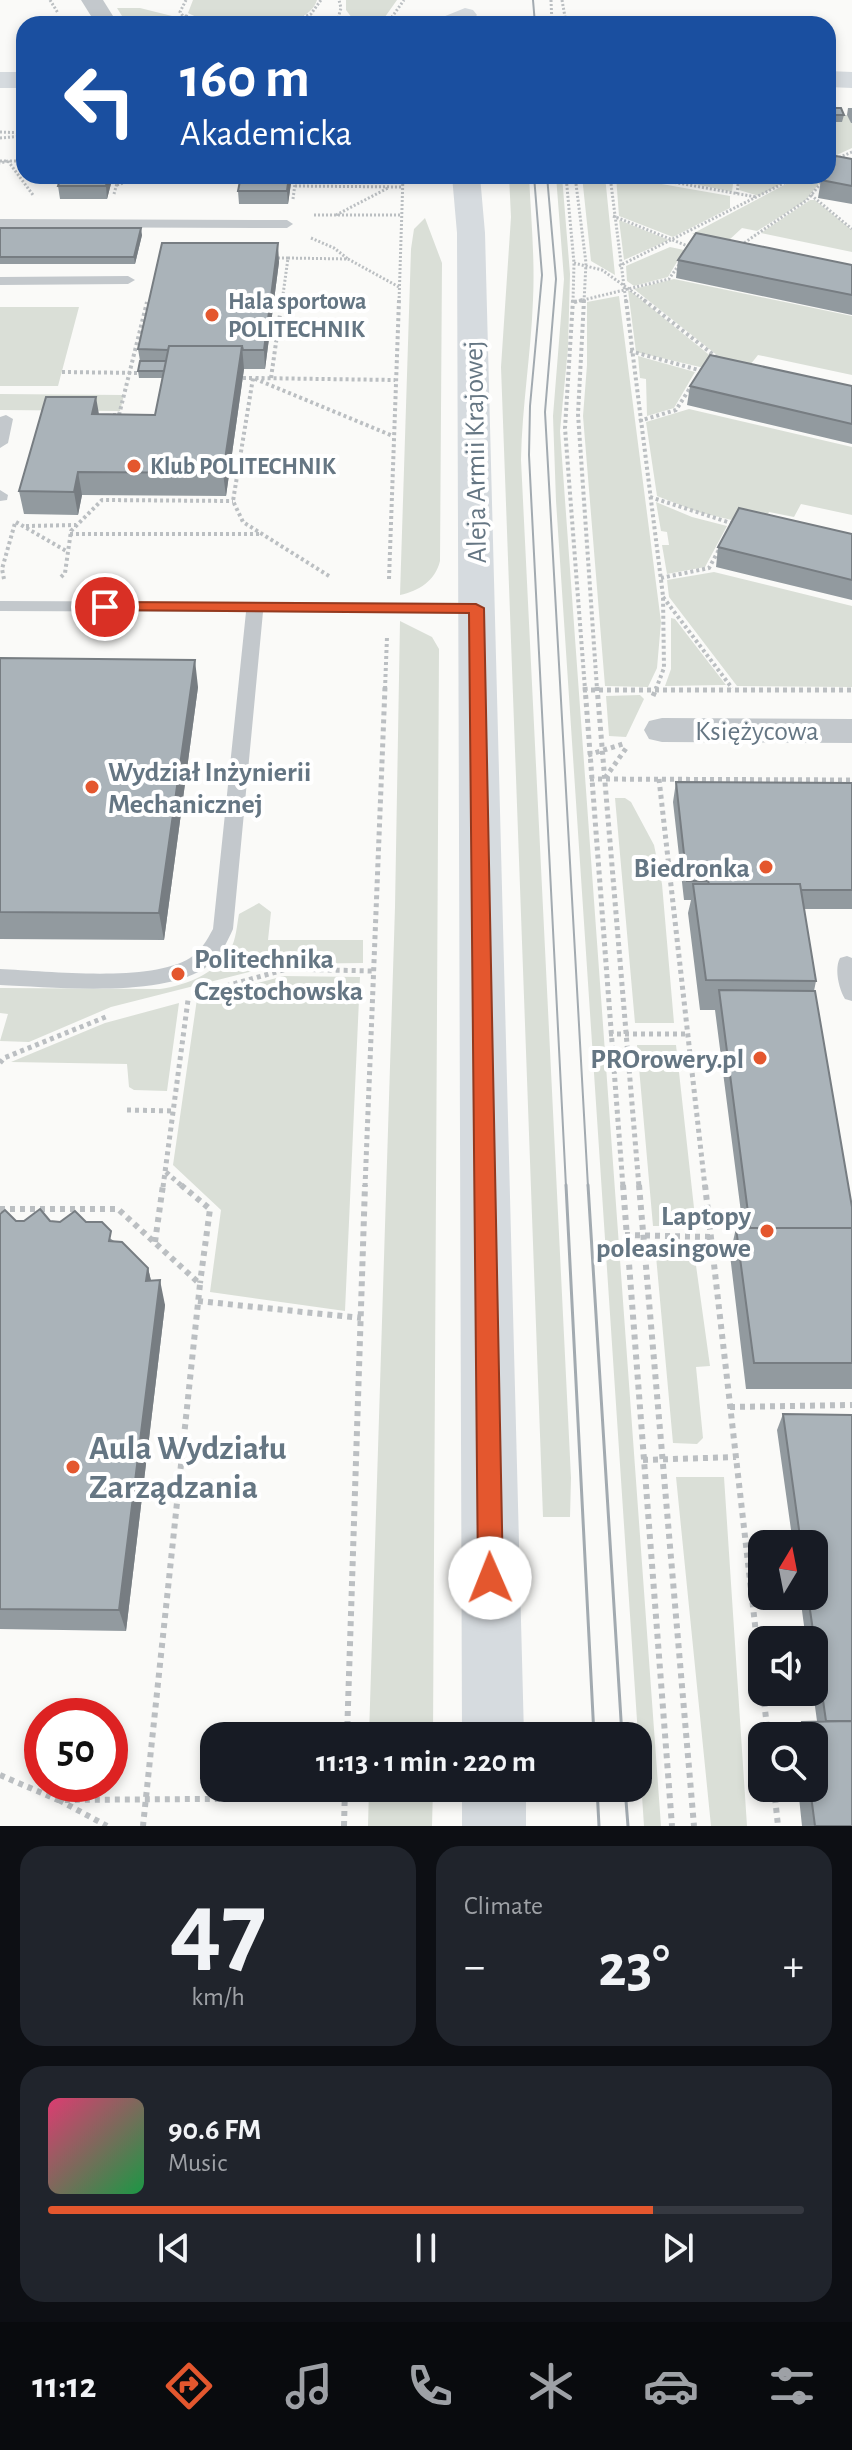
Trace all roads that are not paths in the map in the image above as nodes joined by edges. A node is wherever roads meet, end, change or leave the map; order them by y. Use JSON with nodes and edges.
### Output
{"nodes":[{"id":1,"x":467,"y":184,"type":"edge"},
{"id":2,"x":0,"y":223,"type":"edge"},
{"id":3,"x":287,"y":224,"type":"dead end"},
{"id":4,"x":128,"y":280,"type":"dead end"},
{"id":5,"x":0,"y":281,"type":"edge"},
{"id":6,"x":6,"y":419,"type":"dead end"},
{"id":7,"x":0,"y":443,"type":"edge"},
{"id":8,"x":255,"y":607,"type":"junction"},
{"id":9,"x":0,"y":608,"type":"edge"},
{"id":10,"x":476,"y":608,"type":"junction"},
{"id":11,"x":648,"y":723,"type":"road end"},
{"id":12,"x":852,"y":731,"type":"edge"},
{"id":13,"x":847,"y":964,"type":"dead end"},
{"id":14,"x":0,"y":977,"type":"edge"},
{"id":15,"x":852,"y":993,"type":"edge"},
{"id":16,"x":493,"y":1722,"type":"edge"},
{"id":17,"x":494,"y":1802,"type":"edge"},
{"id":18,"x":494,"y":1826,"type":"edge"}],
"edges":[{"from":1,"to":10,"type":"main road","name":"Aleja Armii Krajowej"},
{"from":2,"to":3,"type":"lane"},
{"from":4,"to":5,"type":"lane"},
{"from":6,"to":7,"type":"lane"},
{"from":8,"to":9,"type":"lane"},
{"from":8,"to":10,"type":"lane"},
{"from":8,"to":14,"type":"lane"},
{"from":10,"to":16,"type":"main road","name":"Aleja Armii Krajowej"},
{"from":11,"to":12,"type":"street","name":"Księżycowa"},
{"from":13,"to":15,"type":"lane"},
{"from":17,"to":18,"type":"main road"}]}
